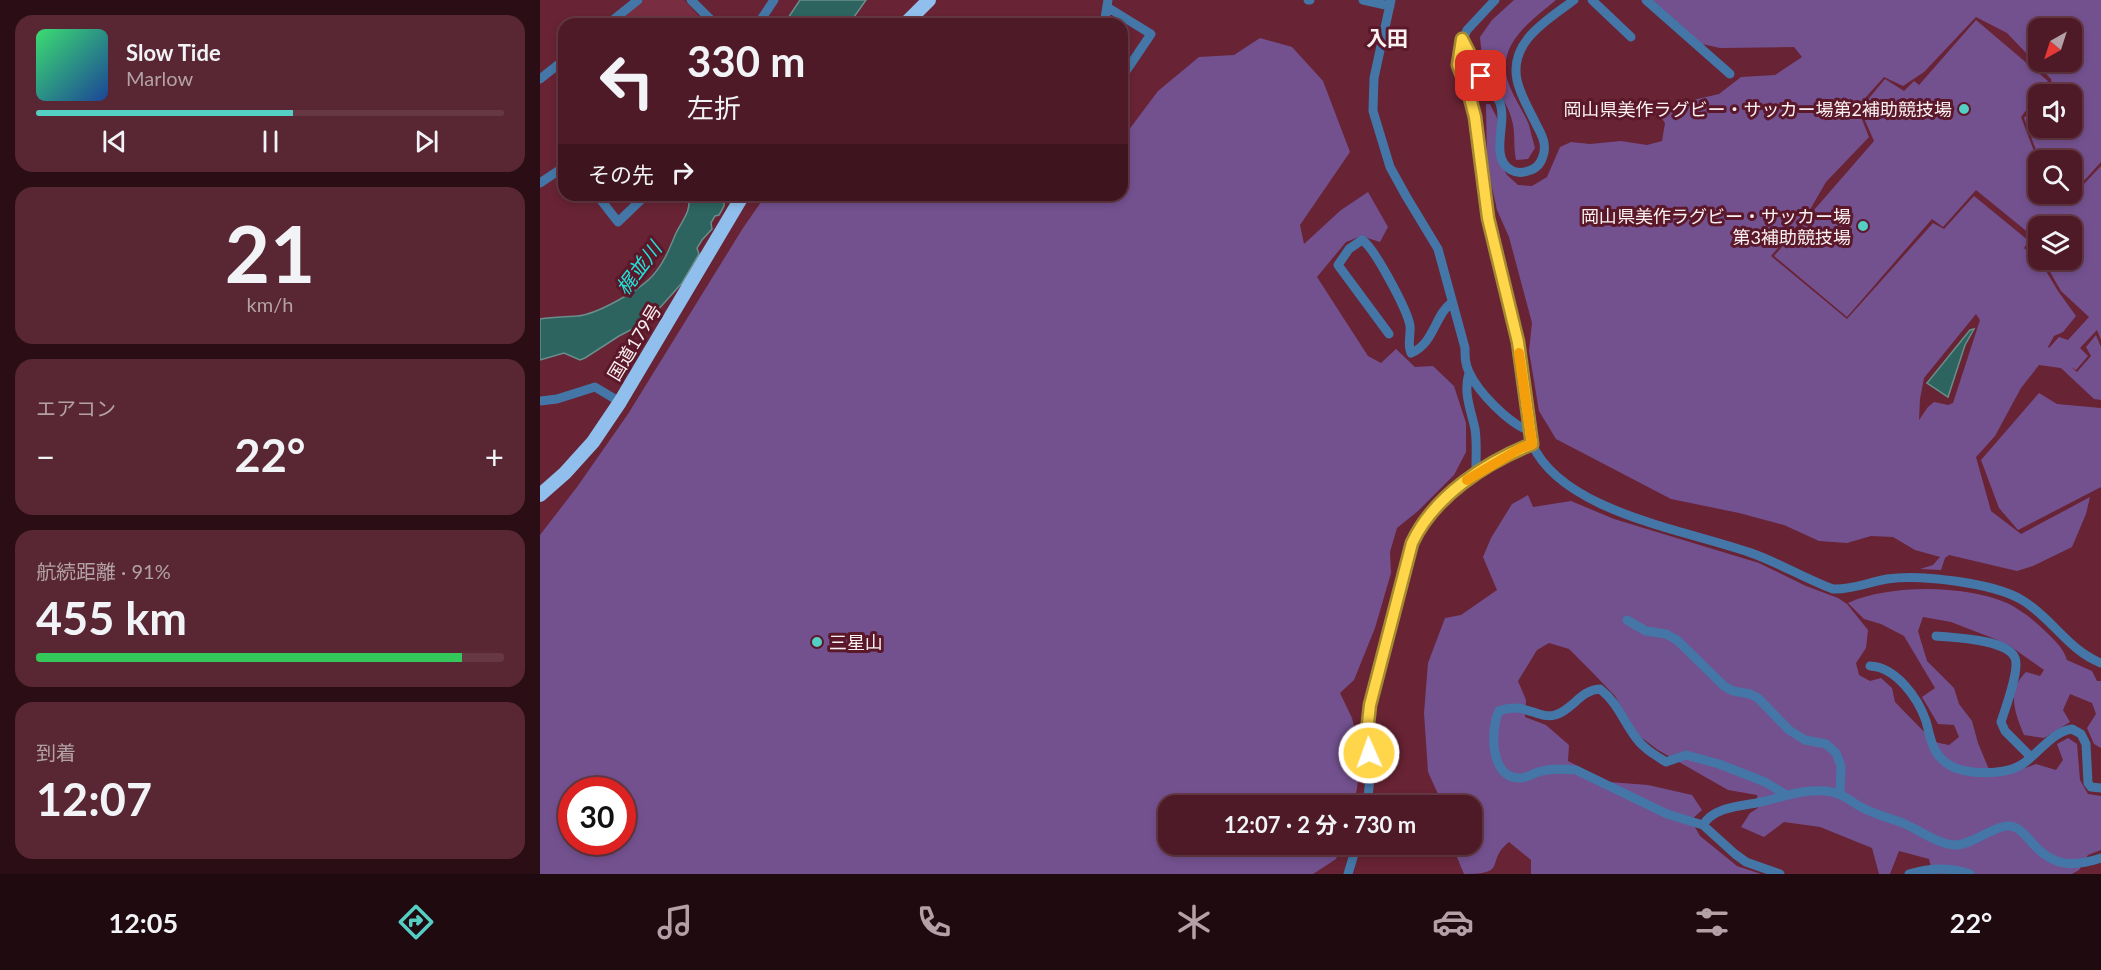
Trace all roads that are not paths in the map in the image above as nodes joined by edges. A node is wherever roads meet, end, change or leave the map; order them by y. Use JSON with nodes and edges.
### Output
{"nodes":[{"id":1,"x":638,"y":0,"type":"edge"},
{"id":2,"x":691,"y":0,"type":"edge"},
{"id":3,"x":774,"y":0,"type":"edge"},
{"id":4,"x":929,"y":0,"type":"edge"},
{"id":5,"x":1363,"y":0,"type":"edge"},
{"id":6,"x":1495,"y":0,"type":"edge"},
{"id":7,"x":1574,"y":0,"type":"edge"},
{"id":8,"x":1592,"y":0,"type":"edge"},
{"id":9,"x":1646,"y":0,"type":"edge"},
{"id":10,"x":1108,"y":3,"type":"edge"},
{"id":11,"x":1391,"y":3,"type":"edge"},
{"id":12,"x":616,"y":18,"type":"edge"},
{"id":13,"x":709,"y":18,"type":"edge"},
{"id":14,"x":762,"y":18,"type":"edge"},
{"id":15,"x":911,"y":18,"type":"edge"},
{"id":16,"x":1105,"y":18,"type":"edge"},
{"id":17,"x":1631,"y":37,"type":"dead end"},
{"id":18,"x":1462,"y":39,"type":"junction"},
{"id":19,"x":558,"y":65,"type":"edge"},
{"id":20,"x":1128,"y":68,"type":"edge"},
{"id":21,"x":1730,"y":74,"type":"dead end"},
{"id":22,"x":540,"y":79,"type":"edge"},
{"id":23,"x":558,"y":171,"type":"edge"},
{"id":24,"x":540,"y":183,"type":"edge"},
{"id":25,"x":602,"y":201,"type":"edge"},
{"id":26,"x":640,"y":201,"type":"edge"},
{"id":27,"x":739,"y":201,"type":"edge"},
{"id":28,"x":1451,"y":303,"type":"junction"},
{"id":29,"x":1389,"y":334,"type":"dead end"},
{"id":30,"x":1469,"y":373,"type":"junction"},
{"id":31,"x":540,"y":401,"type":"edge"},
{"id":32,"x":620,"y":402,"type":"junction"},
{"id":33,"x":1530,"y":431,"type":"junction"},
{"id":34,"x":1532,"y":444,"type":"junction"},
{"id":35,"x":1478,"y":472,"type":"junction"},
{"id":36,"x":540,"y":495,"type":"edge"},
{"id":37,"x":1627,"y":620,"type":"dead end"},
{"id":38,"x":1936,"y":636,"type":"dead end"},
{"id":39,"x":2101,"y":663,"type":"edge"},
{"id":40,"x":1870,"y":666,"type":"dead end"},
{"id":41,"x":2031,"y":757,"type":"junction"},
{"id":42,"x":2101,"y":788,"type":"edge"},
{"id":43,"x":1785,"y":794,"type":"junction"},
{"id":44,"x":1840,"y":794,"type":"junction"},
{"id":45,"x":1368,"y":795,"type":"edge"},
{"id":46,"x":1703,"y":825,"type":"junction"},
{"id":47,"x":1354,"y":855,"type":"edge"},
{"id":48,"x":2101,"y":858,"type":"edge"},
{"id":49,"x":1348,"y":874,"type":"edge"},
{"id":50,"x":1780,"y":874,"type":"edge"},
{"id":51,"x":1909,"y":874,"type":"edge"},
{"id":52,"x":1970,"y":874,"type":"edge"}],
"edges":[{"from":1,"to":12,"type":"street"},
{"from":2,"to":13,"type":"street"},
{"from":3,"to":14,"type":"street"},
{"from":4,"to":15,"type":"highway"},
{"from":5,"to":11,"type":"street"},
{"from":6,"to":18,"type":"street"},
{"from":7,"to":18,"type":"street"},
{"from":8,"to":17,"type":"street"},
{"from":9,"to":21,"type":"street"},
{"from":10,"to":16,"type":"street"},
{"from":10,"to":20,"type":"street"},
{"from":11,"to":28,"type":"street"},
{"from":18,"to":33,"type":"street"},
{"from":19,"to":22,"type":"street"},
{"from":23,"to":24,"type":"street"},
{"from":25,"to":26,"type":"street"},
{"from":27,"to":32,"type":"highway","name":"国道179号"},
{"from":28,"to":29,"type":"street"},
{"from":28,"to":30,"type":"street"},
{"from":30,"to":33,"type":"street"},
{"from":30,"to":35,"type":"street"},
{"from":31,"to":32,"type":"street"},
{"from":32,"to":36,"type":"highway","name":"国道179号"},
{"from":33,"to":34,"type":"street"},
{"from":34,"to":35,"type":"street"},
{"from":34,"to":39,"type":"street"},
{"from":35,"to":45,"type":"street"},
{"from":37,"to":44,"type":"street"},
{"from":38,"to":41,"type":"street"},
{"from":40,"to":41,"type":"street"},
{"from":41,"to":42,"type":"street"},
{"from":43,"to":44,"type":"street"},
{"from":43,"to":46,"type":"street"},
{"from":43,"to":46,"type":"street"},
{"from":44,"to":48,"type":"street"},
{"from":46,"to":50,"type":"street"},
{"from":47,"to":49,"type":"street"},
{"from":51,"to":52,"type":"street"}]}
